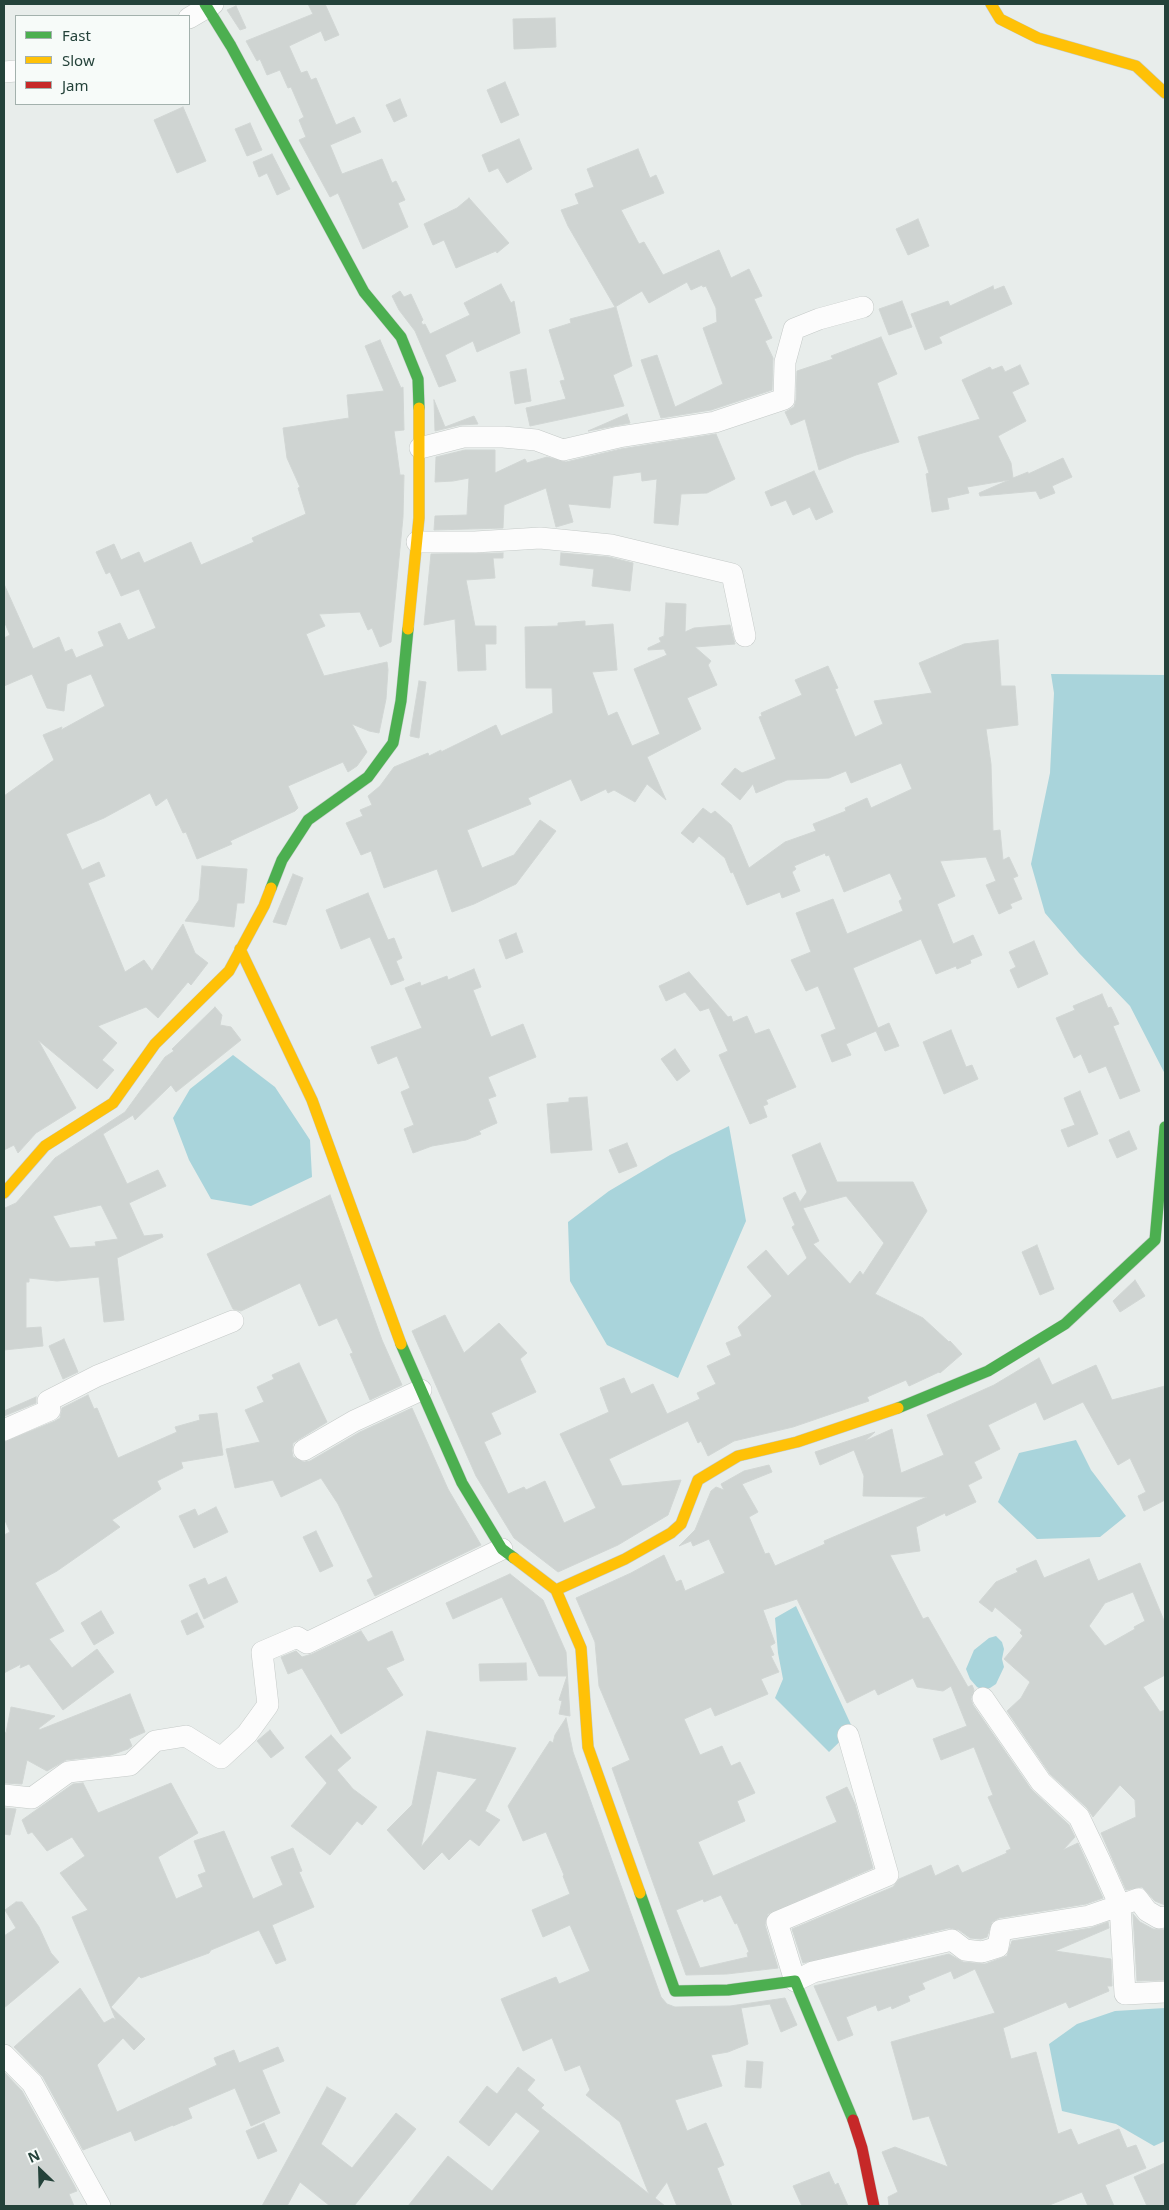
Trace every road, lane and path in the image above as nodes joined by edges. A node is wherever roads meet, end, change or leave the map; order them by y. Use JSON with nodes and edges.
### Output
{"nodes":[{"id":1,"x":991,"y":4,"type":"edge"},
{"id":2,"x":208,"y":5,"type":"edge"},
{"id":3,"x":190,"y":17,"type":"edge"},
{"id":4,"x":1165,"y":93,"type":"edge"},
{"id":5,"x":863,"y":307,"type":"dead end"},
{"id":6,"x":420,"y":448,"type":"junction"},
{"id":7,"x":416,"y":542,"type":"junction"},
{"id":8,"x":745,"y":636,"type":"dead end"},
{"id":9,"x":240,"y":949,"type":"junction"},
{"id":10,"x":1165,"y":1127,"type":"edge"},
{"id":11,"x":4,"y":1193,"type":"edge"},
{"id":12,"x":233,"y":1321,"type":"dead end"},
{"id":13,"x":421,"y":1390,"type":"junction"},
{"id":14,"x":4,"y":1430,"type":"edge"},
{"id":15,"x":304,"y":1450,"type":"dead end"},
{"id":16,"x":502,"y":1549,"type":"junction"},
{"id":17,"x":556,"y":1590,"type":"junction"},
{"id":18,"x":983,"y":1698,"type":"dead end"},
{"id":19,"x":848,"y":1735,"type":"dead end"},
{"id":20,"x":4,"y":1795,"type":"edge"},
{"id":21,"x":1120,"y":1906,"type":"junction"},
{"id":22,"x":1165,"y":1917,"type":"edge"},
{"id":23,"x":795,"y":1981,"type":"junction"},
{"id":24,"x":1165,"y":1992,"type":"edge"},
{"id":25,"x":4,"y":2055,"type":"edge"},
{"id":26,"x":100,"y":2206,"type":"edge"},
{"id":27,"x":874,"y":2206,"type":"edge"}],
"edges":[{"from":1,"to":4,"type":"street"},
{"from":2,"to":3,"type":"street"},
{"from":2,"to":6,"type":"street"},
{"from":5,"to":6,"type":"street"},
{"from":6,"to":7,"type":"street"},
{"from":7,"to":8,"type":"street"},
{"from":7,"to":9,"type":"street"},
{"from":9,"to":11,"type":"street"},
{"from":9,"to":13,"type":"street"},
{"from":10,"to":17,"type":"street"},
{"from":12,"to":14,"type":"street"},
{"from":13,"to":15,"type":"street"},
{"from":13,"to":16,"type":"street"},
{"from":16,"to":17,"type":"street"},
{"from":16,"to":20,"type":"street"},
{"from":17,"to":23,"type":"street"},
{"from":18,"to":21,"type":"street"},
{"from":19,"to":23,"type":"street"},
{"from":21,"to":22,"type":"street"},
{"from":21,"to":23,"type":"street"},
{"from":21,"to":24,"type":"street"},
{"from":23,"to":27,"type":"street"},
{"from":25,"to":26,"type":"street"}]}
